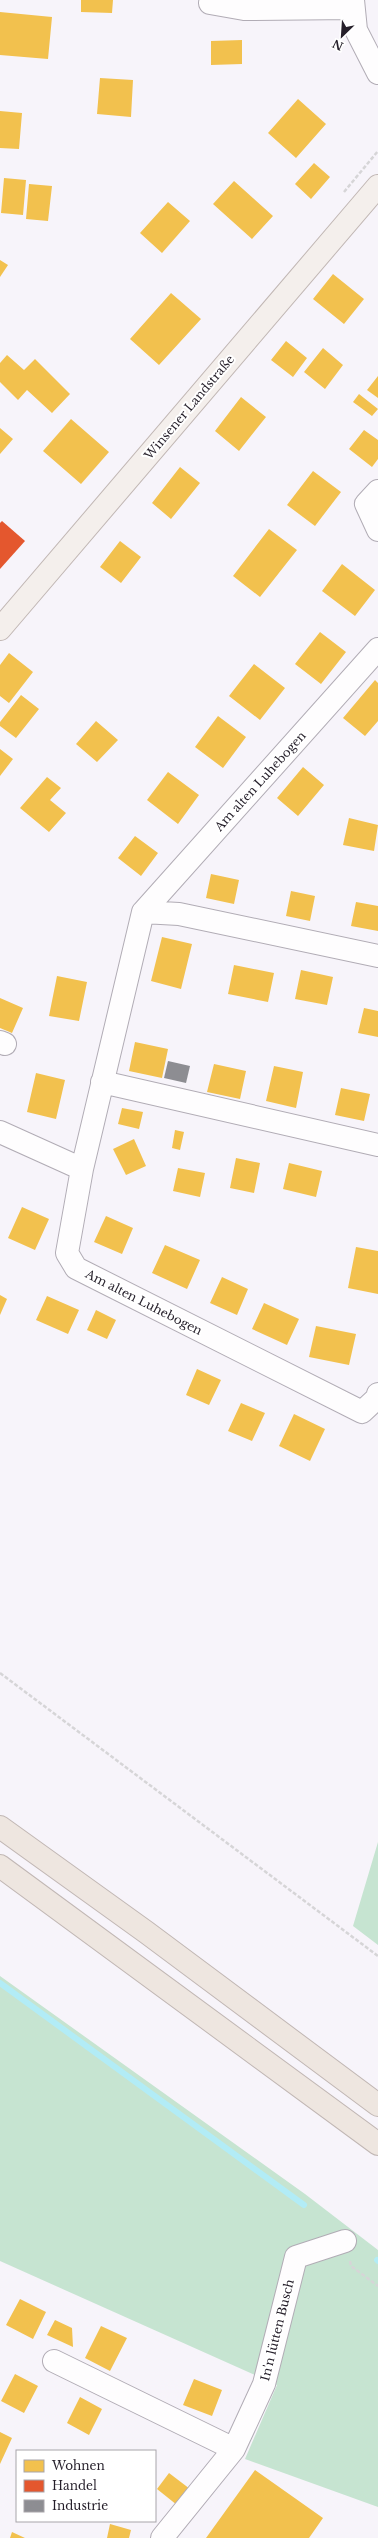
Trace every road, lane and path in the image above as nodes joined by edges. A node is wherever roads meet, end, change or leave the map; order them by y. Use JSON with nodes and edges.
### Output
{"nodes":[{"id":1,"x":210,"y":3,"type":"dead end"},
{"id":2,"x":353,"y":4,"type":"edge"},
{"id":3,"x":378,"y":73,"type":"edge"},
{"id":4,"x":378,"y":186,"type":"edge"},
{"id":5,"x":378,"y":490,"type":"edge"},
{"id":6,"x":378,"y":530,"type":"edge"},
{"id":7,"x":0,"y":629,"type":"edge"},
{"id":8,"x":378,"y":649,"type":"edge"},
{"id":9,"x":143,"y":912,"type":"junction"},
{"id":10,"x":378,"y":956,"type":"edge"},
{"id":11,"x":102,"y":1082,"type":"junction"},
{"id":12,"x":0,"y":1132,"type":"edge"},
{"id":13,"x":378,"y":1145,"type":"edge"},
{"id":14,"x":82,"y":1169,"type":"junction"},
{"id":15,"x":378,"y":1394,"type":"edge"},
{"id":16,"x":0,"y":1673,"type":"edge"},
{"id":17,"x":0,"y":1827,"type":"edge"},
{"id":18,"x":0,"y":1866,"type":"edge"},
{"id":19,"x":378,"y":1955,"type":"edge"},
{"id":20,"x":378,"y":2105,"type":"edge"},
{"id":21,"x":378,"y":2144,"type":"edge"},
{"id":22,"x":345,"y":2241,"type":"joint"},
{"id":23,"x":378,"y":2286,"type":"edge"},
{"id":24,"x":54,"y":2361,"type":"dead end"},
{"id":25,"x":234,"y":2449,"type":"junction"},
{"id":26,"x":162,"y":2538,"type":"edge"}],
"edges":[{"from":1,"to":2,"type":"street"},
{"from":2,"to":3,"type":"street"},
{"from":4,"to":7,"type":"main road","name":"Winsener Landstraße"},
{"from":5,"to":6,"type":"street"},
{"from":8,"to":9,"type":"street","name":"Am alten Luhebogen"},
{"from":9,"to":10,"type":"street"},
{"from":9,"to":11,"type":"street","name":"Am alten Luhebogen"},
{"from":11,"to":13,"type":"street"},
{"from":11,"to":14,"type":"street","name":"Am alten Luhebogen"},
{"from":12,"to":14,"type":"street"},
{"from":14,"to":15,"type":"street","name":"Am alten Luhebogen"},
{"from":16,"to":19,"type":"path"},
{"from":17,"to":20,"type":"highway"},
{"from":18,"to":21,"type":"highway"},
{"from":22,"to":23,"type":"path"},
{"from":22,"to":25,"type":"street","name":"In'n lütten Busch"},
{"from":24,"to":25,"type":"street"},
{"from":25,"to":26,"type":"street","name":"In'n lütten Busch"}]}
